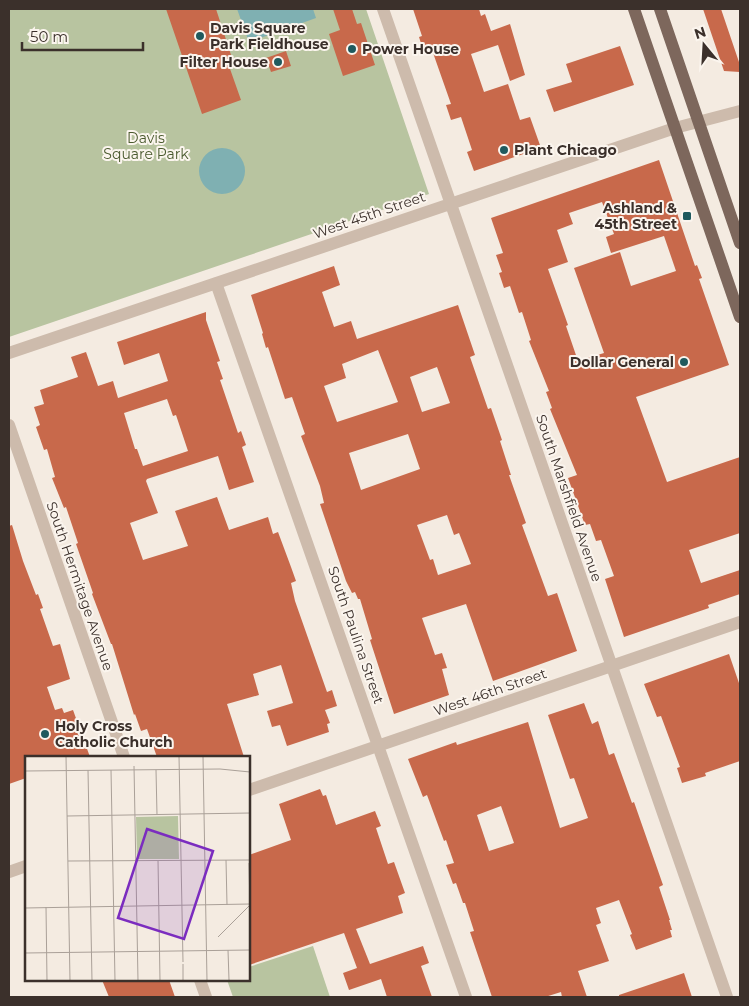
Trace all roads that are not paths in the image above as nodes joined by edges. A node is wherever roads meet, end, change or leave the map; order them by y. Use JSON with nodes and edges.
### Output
{"nodes":[{"id":1,"x":383,"y":9,"type":"edge"},
{"id":2,"x":634,"y":9,"type":"edge"},
{"id":3,"x":660,"y":9,"type":"edge"},
{"id":4,"x":740,"y":111,"type":"edge"},
{"id":5,"x":699,"y":122,"type":"junction"},
{"id":6,"x":676,"y":128,"type":"junction"},
{"id":7,"x":451,"y":204,"type":"junction"},
{"id":8,"x":740,"y":243,"type":"edge"},
{"id":9,"x":216,"y":283,"type":"junction"},
{"id":10,"x":740,"y":317,"type":"edge"},
{"id":11,"x":9,"y":353,"type":"edge"},
{"id":12,"x":9,"y":425,"type":"edge"},
{"id":13,"x":740,"y":622,"type":"edge"},
{"id":14,"x":611,"y":666,"type":"junction"},
{"id":15,"x":379,"y":745,"type":"junction"},
{"id":16,"x":124,"y":756,"type":"edge"},
{"id":17,"x":250,"y":790,"type":"edge"},
{"id":18,"x":25,"y":866,"type":"edge"},
{"id":19,"x":9,"y":872,"type":"edge"},
{"id":20,"x":200,"y":981,"type":"edge"},
{"id":21,"x":206,"y":997,"type":"edge"},
{"id":22,"x":466,"y":997,"type":"edge"},
{"id":23,"x":727,"y":997,"type":"edge"}],
"edges":[{"from":1,"to":7,"type":"street","name":"South Marshfield Avenue"},
{"from":2,"to":6,"type":"main road"},
{"from":3,"to":5,"type":"main road"},
{"from":4,"to":5,"type":"street","name":"West 45th Street"},
{"from":5,"to":6,"type":"street","name":"West 45th Street"},
{"from":5,"to":8,"type":"main road"},
{"from":6,"to":7,"type":"street","name":"West 45th Street"},
{"from":6,"to":10,"type":"main road"},
{"from":7,"to":9,"type":"street","name":"West 45th Street"},
{"from":7,"to":14,"type":"street","name":"South Marshfield Avenue"},
{"from":9,"to":11,"type":"street","name":"West 45th Street"},
{"from":9,"to":15,"type":"street","name":"South Paulina Street"},
{"from":12,"to":16,"type":"street","name":"South Hermitage Avenue"},
{"from":13,"to":14,"type":"street","name":"West 46th Street"},
{"from":14,"to":15,"type":"street","name":"West 46th Street"},
{"from":14,"to":23,"type":"street","name":"South Marshfield Avenue"},
{"from":15,"to":17,"type":"street","name":"West 46th Street"},
{"from":15,"to":22,"type":"street","name":"South Paulina Street"},
{"from":18,"to":19,"type":"street"},
{"from":20,"to":21,"type":"street"}]}
